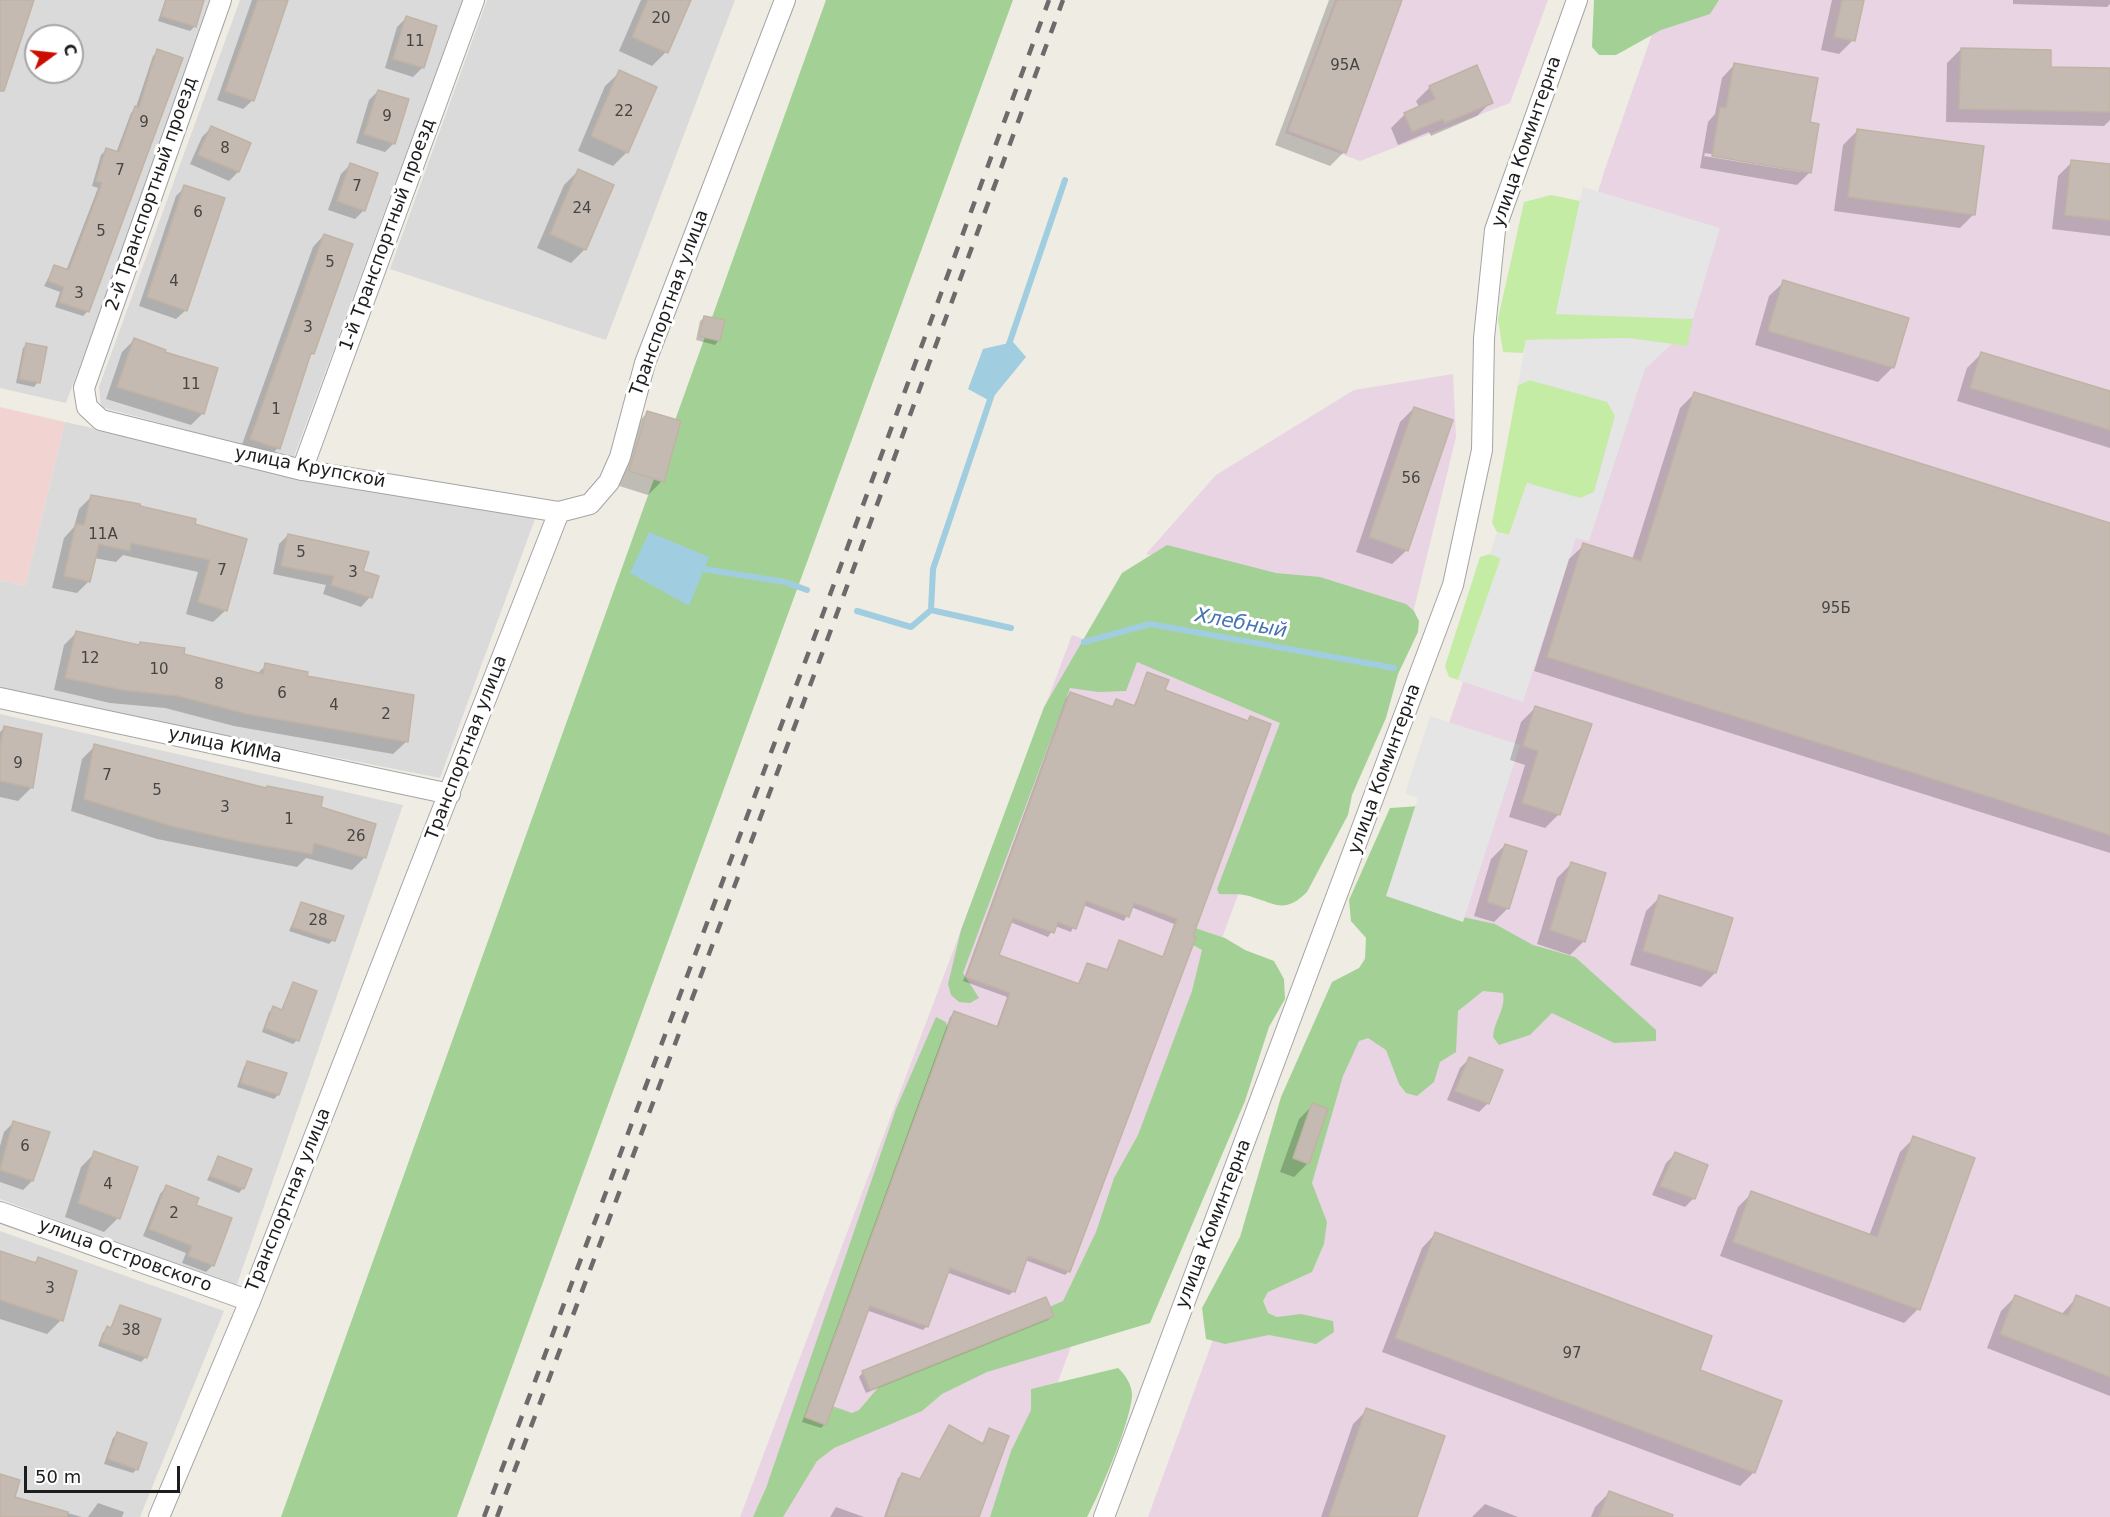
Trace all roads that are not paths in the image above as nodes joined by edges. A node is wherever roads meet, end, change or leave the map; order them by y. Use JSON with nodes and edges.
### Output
{"nodes":[{"id":1,"x":220,"y":0,"type":"edge"},
{"id":2,"x":474,"y":0,"type":"edge"},
{"id":3,"x":785,"y":0,"type":"edge"},
{"id":4,"x":1577,"y":0,"type":"edge"},
{"id":5,"x":84,"y":387,"type":"joint"},
{"id":6,"x":302,"y":470,"type":"junction"},
{"id":7,"x":559,"y":512,"type":"junction"},
{"id":8,"x":0,"y":698,"type":"edge"},
{"id":9,"x":450,"y":794,"type":"junction"},
{"id":10,"x":0,"y":1212,"type":"edge"},
{"id":11,"x":250,"y":1301,"type":"junction"},
{"id":12,"x":159,"y":1517,"type":"edge"},
{"id":13,"x":1104,"y":1517,"type":"edge"}],
"edges":[{"from":1,"to":5,"type":"street","name":"2-й Транспортный проезд"},
{"from":2,"to":6,"type":"street","name":"1-й Транспортный проезд"},
{"from":3,"to":7,"type":"street","name":"Транспортная улица"},
{"from":4,"to":13,"type":"street","name":"улица Коминтерна"},
{"from":5,"to":6,"type":"street","name":"улица Крупской"},
{"from":6,"to":7,"type":"street","name":"улица Крупской"},
{"from":7,"to":9,"type":"street","name":"Транспортная улица"},
{"from":8,"to":9,"type":"street","name":"улица КИМа"},
{"from":9,"to":11,"type":"street","name":"Транспортная улица"},
{"from":10,"to":11,"type":"street","name":"улица Островского"},
{"from":11,"to":12,"type":"street","name":"Транспортная улица"}]}
